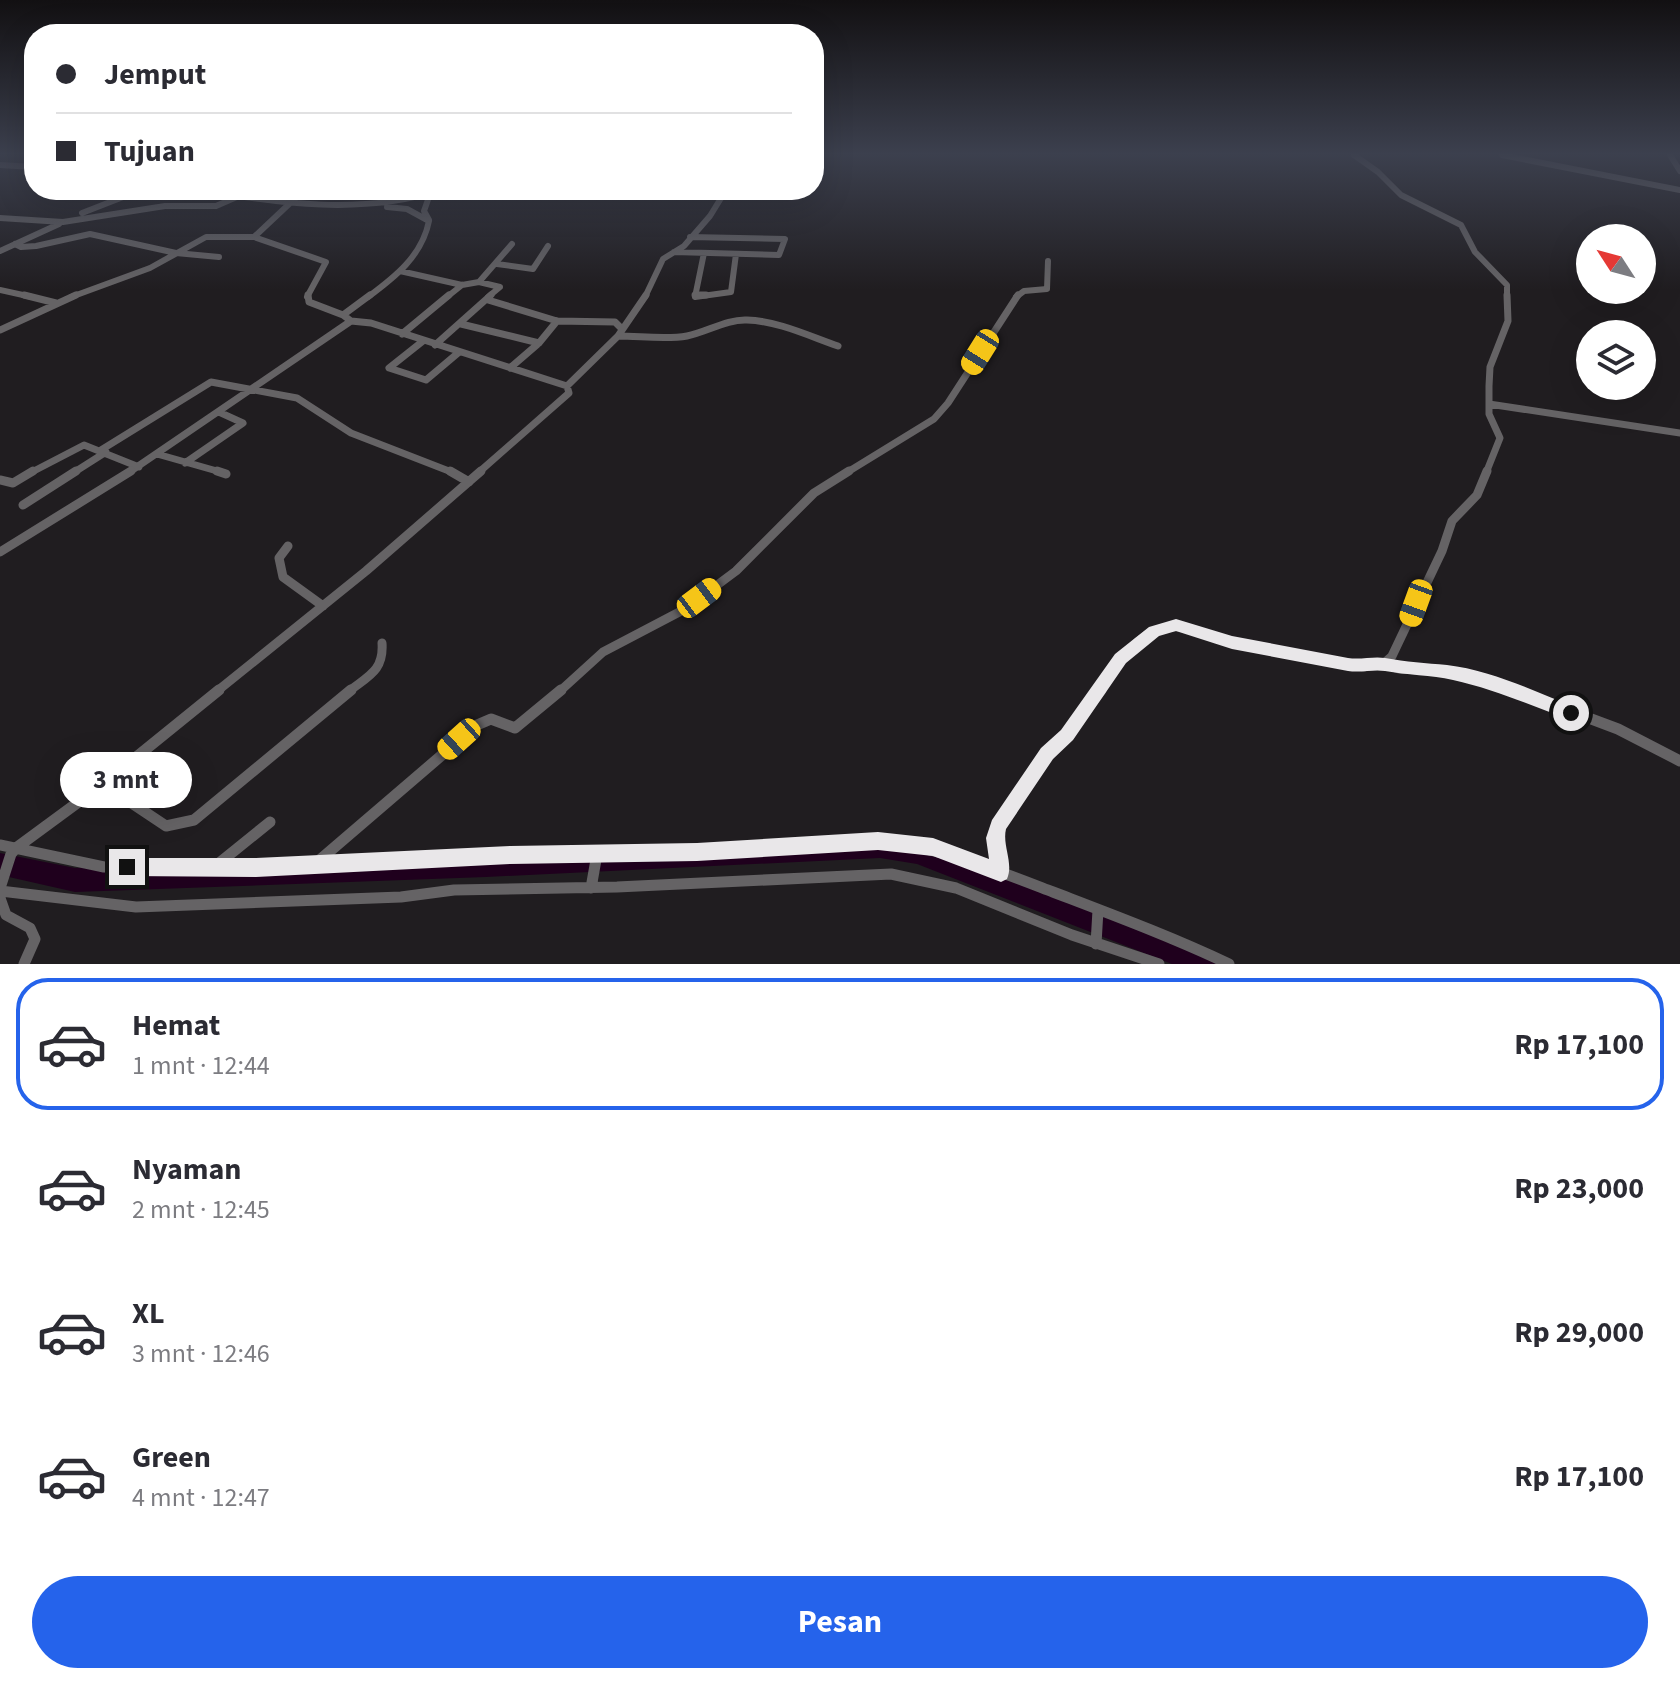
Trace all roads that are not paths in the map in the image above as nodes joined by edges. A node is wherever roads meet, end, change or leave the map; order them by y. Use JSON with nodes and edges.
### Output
{"nodes":[{"id":1,"x":117,"y":200,"type":"edge"},
{"id":2,"x":230,"y":200,"type":"edge"},
{"id":3,"x":282,"y":200,"type":"edge"},
{"id":4,"x":401,"y":200,"type":"edge"},
{"id":5,"x":428,"y":200,"type":"edge"},
{"id":6,"x":720,"y":200,"type":"edge"},
{"id":7,"x":1411,"y":200,"type":"edge"},
{"id":8,"x":293,"y":201,"type":"junction"},
{"id":9,"x":396,"y":201,"type":"joint"},
{"id":10,"x":343,"y":203,"type":"junction"},
{"id":11,"x":0,"y":218,"type":"edge"},
{"id":12,"x":429,"y":221,"type":"junction"},
{"id":13,"x":63,"y":222,"type":"junction"},
{"id":14,"x":254,"y":237,"type":"junction"},
{"id":15,"x":690,"y":237,"type":"junction"},
{"id":16,"x":15,"y":244,"type":"junction"},
{"id":17,"x":512,"y":244,"type":"dead end"},
{"id":18,"x":548,"y":246,"type":"dead end"},
{"id":19,"x":0,"y":251,"type":"edge"},
{"id":20,"x":673,"y":252,"type":"junction"},
{"id":21,"x":176,"y":253,"type":"junction"},
{"id":22,"x":704,"y":253,"type":"junction"},
{"id":23,"x":736,"y":254,"type":"junction"},
{"id":24,"x":219,"y":257,"type":"dead end"},
{"id":25,"x":1048,"y":261,"type":"dead end"},
{"id":26,"x":497,"y":264,"type":"junction"},
{"id":27,"x":400,"y":271,"type":"junction"},
{"id":28,"x":479,"y":282,"type":"junction"},
{"id":29,"x":462,"y":285,"type":"junction"},
{"id":30,"x":0,"y":290,"type":"edge"},
{"id":31,"x":488,"y":300,"type":"junction"},
{"id":32,"x":56,"y":303,"type":"junction"},
{"id":33,"x":343,"y":315,"type":"junction"},
{"id":34,"x":0,"y":319,"type":"edge"},
{"id":35,"x":351,"y":321,"type":"junction"},
{"id":36,"x":557,"y":321,"type":"junction"},
{"id":37,"x":16,"y":322,"type":"junction"},
{"id":38,"x":461,"y":324,"type":"junction"},
{"id":39,"x":0,"y":330,"type":"edge"},
{"id":40,"x":620,"y":332,"type":"junction"},
{"id":41,"x":402,"y":334,"type":"junction"},
{"id":42,"x":423,"y":341,"type":"junction"},
{"id":43,"x":539,"y":343,"type":"junction"},
{"id":44,"x":435,"y":345,"type":"junction"},
{"id":45,"x":838,"y":346,"type":"dead end"},
{"id":46,"x":458,"y":353,"type":"junction"},
{"id":47,"x":510,"y":368,"type":"junction"},
{"id":48,"x":567,"y":386,"type":"junction"},
{"id":49,"x":250,"y":390,"type":"junction"},
{"id":50,"x":1489,"y":404,"type":"junction"},
{"id":51,"x":221,"y":413,"type":"junction"},
{"id":52,"x":1680,"y":433,"type":"edge"},
{"id":53,"x":103,"y":451,"type":"junction"},
{"id":54,"x":157,"y":454,"type":"junction"},
{"id":55,"x":185,"y":463,"type":"junction"},
{"id":56,"x":139,"y":467,"type":"junction"},
{"id":57,"x":226,"y":474,"type":"dead end"},
{"id":58,"x":0,"y":480,"type":"edge"},
{"id":59,"x":469,"y":482,"type":"junction"},
{"id":60,"x":23,"y":505,"type":"dead end"},
{"id":61,"x":288,"y":546,"type":"dead end"},
{"id":62,"x":0,"y":552,"type":"edge"},
{"id":63,"x":323,"y":606,"type":"junction"},
{"id":64,"x":382,"y":643,"type":"dead end"},
{"id":65,"x":1383,"y":664,"type":"junction"},
{"id":66,"x":1680,"y":761,"type":"edge"},
{"id":67,"x":103,"y":784,"type":"junction"},
{"id":68,"x":270,"y":822,"type":"dead end"},
{"id":69,"x":0,"y":845,"type":"edge"},
{"id":70,"x":13,"y":854,"type":"junction"},
{"id":71,"x":315,"y":864,"type":"junction"},
{"id":72,"x":595,"y":865,"type":"junction"},
{"id":73,"x":212,"y":869,"type":"junction"},
{"id":74,"x":1001,"y":872,"type":"junction"},
{"id":75,"x":2,"y":886,"type":"edge"},
{"id":76,"x":591,"y":888,"type":"junction"},
{"id":77,"x":0,"y":898,"type":"edge"},
{"id":78,"x":1098,"y":912,"type":"junction"},
{"id":79,"x":1096,"y":939,"type":"junction"},
{"id":80,"x":1120,"y":958,"type":"edge"},
{"id":81,"x":24,"y":964,"type":"edge"},
{"id":82,"x":1159,"y":964,"type":"edge"},
{"id":83,"x":1229,"y":964,"type":"edge"}],
"edges":[{"from":1,"to":13,"type":"street"},
{"from":2,"to":13,"type":"street"},
{"from":3,"to":8,"type":"street"},
{"from":4,"to":9,"type":"street"},
{"from":5,"to":12,"type":"street"},
{"from":6,"to":15,"type":"street"},
{"from":7,"to":50,"type":"street"},
{"from":8,"to":10,"type":"street"},
{"from":8,"to":14,"type":"street"},
{"from":9,"to":10,"type":"street"},
{"from":10,"to":12,"type":"street"},
{"from":11,"to":13,"type":"street"},
{"from":12,"to":27,"type":"street"},
{"from":13,"to":16,"type":"street"},
{"from":14,"to":21,"type":"street"},
{"from":14,"to":33,"type":"street"},
{"from":15,"to":20,"type":"street"},
{"from":15,"to":23,"type":"street"},
{"from":16,"to":19,"type":"street"},
{"from":16,"to":21,"type":"street"},
{"from":17,"to":26,"type":"street"},
{"from":18,"to":26,"type":"street"},
{"from":20,"to":22,"type":"street"},
{"from":20,"to":40,"type":"street"},
{"from":21,"to":24,"type":"street"},
{"from":21,"to":32,"type":"street"},
{"from":22,"to":23,"type":"street"},
{"from":22,"to":23,"type":"street"},
{"from":25,"to":71,"type":"street"},
{"from":26,"to":28,"type":"street"},
{"from":27,"to":29,"type":"street"},
{"from":27,"to":33,"type":"street"},
{"from":28,"to":29,"type":"street"},
{"from":28,"to":31,"type":"street"},
{"from":29,"to":41,"type":"street"},
{"from":30,"to":32,"type":"street"},
{"from":31,"to":36,"type":"street"},
{"from":31,"to":38,"type":"street"},
{"from":32,"to":37,"type":"street"},
{"from":33,"to":35,"type":"street"},
{"from":34,"to":37,"type":"street"},
{"from":35,"to":41,"type":"street"},
{"from":35,"to":49,"type":"street"},
{"from":36,"to":40,"type":"street"},
{"from":36,"to":43,"type":"street"},
{"from":37,"to":39,"type":"street"},
{"from":38,"to":43,"type":"street"},
{"from":38,"to":44,"type":"street"},
{"from":40,"to":45,"type":"street"},
{"from":40,"to":48,"type":"street"},
{"from":41,"to":42,"type":"street"},
{"from":42,"to":44,"type":"street"},
{"from":42,"to":46,"type":"street"},
{"from":43,"to":47,"type":"street"},
{"from":44,"to":46,"type":"street"},
{"from":46,"to":47,"type":"street"},
{"from":47,"to":48,"type":"street"},
{"from":48,"to":59,"type":"street"},
{"from":49,"to":51,"type":"street"},
{"from":49,"to":53,"type":"street"},
{"from":49,"to":59,"type":"street"},
{"from":50,"to":52,"type":"street"},
{"from":50,"to":65,"type":"street"},
{"from":51,"to":54,"type":"street"},
{"from":51,"to":55,"type":"street"},
{"from":53,"to":56,"type":"street"},
{"from":53,"to":58,"type":"street"},
{"from":53,"to":60,"type":"street"},
{"from":54,"to":55,"type":"street"},
{"from":54,"to":56,"type":"street"},
{"from":55,"to":57,"type":"street"},
{"from":56,"to":62,"type":"street"},
{"from":59,"to":63,"type":"street"},
{"from":61,"to":63,"type":"street"},
{"from":63,"to":67,"type":"street"},
{"from":64,"to":67,"type":"street"},
{"from":65,"to":66,"type":"street"},
{"from":65,"to":74,"type":"street"},
{"from":67,"to":70,"type":"street"},
{"from":68,"to":73,"type":"street"},
{"from":69,"to":70,"type":"street"},
{"from":70,"to":73,"type":"street"},
{"from":70,"to":75,"type":"street"},
{"from":71,"to":72,"type":"street"},
{"from":71,"to":73,"type":"street"},
{"from":72,"to":74,"type":"street"},
{"from":72,"to":76,"type":"street"},
{"from":74,"to":78,"type":"street"},
{"from":75,"to":76,"type":"street"},
{"from":76,"to":79,"type":"street"},
{"from":77,"to":81,"type":"street"},
{"from":78,"to":79,"type":"street"},
{"from":78,"to":83,"type":"street"},
{"from":79,"to":80,"type":"street"},
{"from":80,"to":82,"type":"street"}]}
